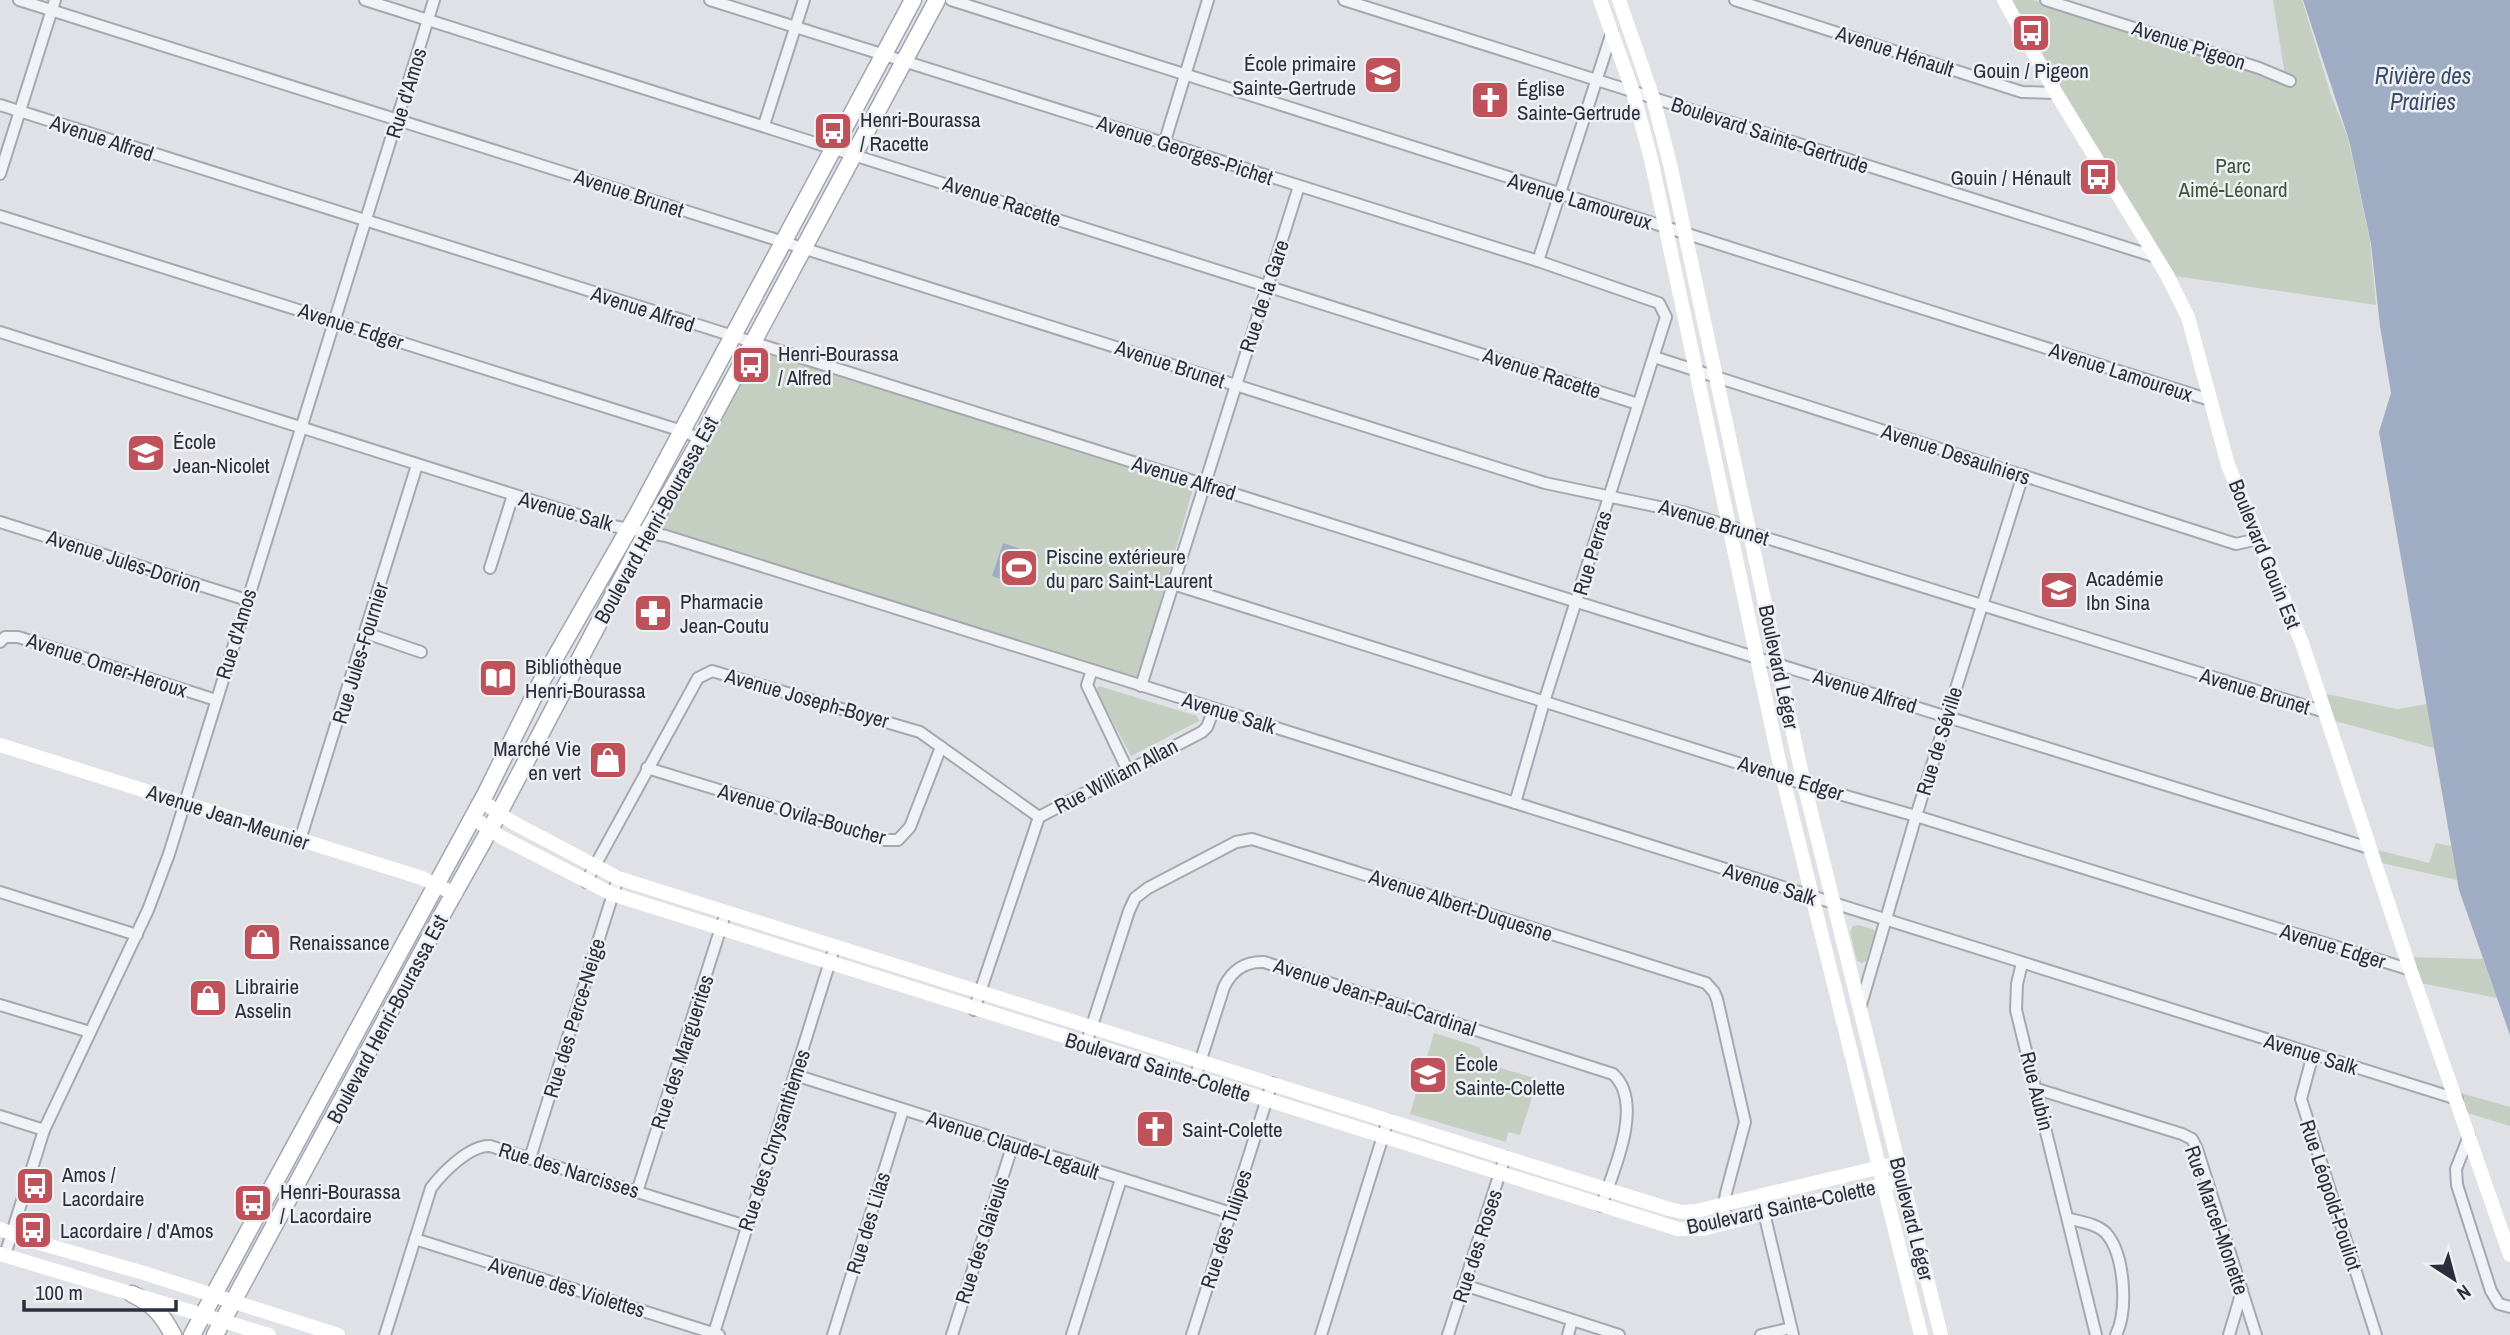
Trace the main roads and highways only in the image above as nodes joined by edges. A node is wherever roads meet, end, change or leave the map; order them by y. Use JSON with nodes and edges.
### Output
{"nodes":[{"id":1,"x":913,"y":0,"type":"edge"},
{"id":2,"x":937,"y":0,"type":"edge"},
{"id":3,"x":132,"y":1294,"type":"road end"},
{"id":4,"x":218,"y":1329,"type":"edge"},
{"id":5,"x":173,"y":1335,"type":"edge"},
{"id":6,"x":192,"y":1335,"type":"edge"}],
"edges":[{"from":1,"to":6,"type":"main road","name":"Boulevard Henri-Bourassa Est"},
{"from":2,"to":4,"type":"main road","name":"Boulevard Henri-Bourassa Est"},
{"from":3,"to":5,"type":"main road"}]}
